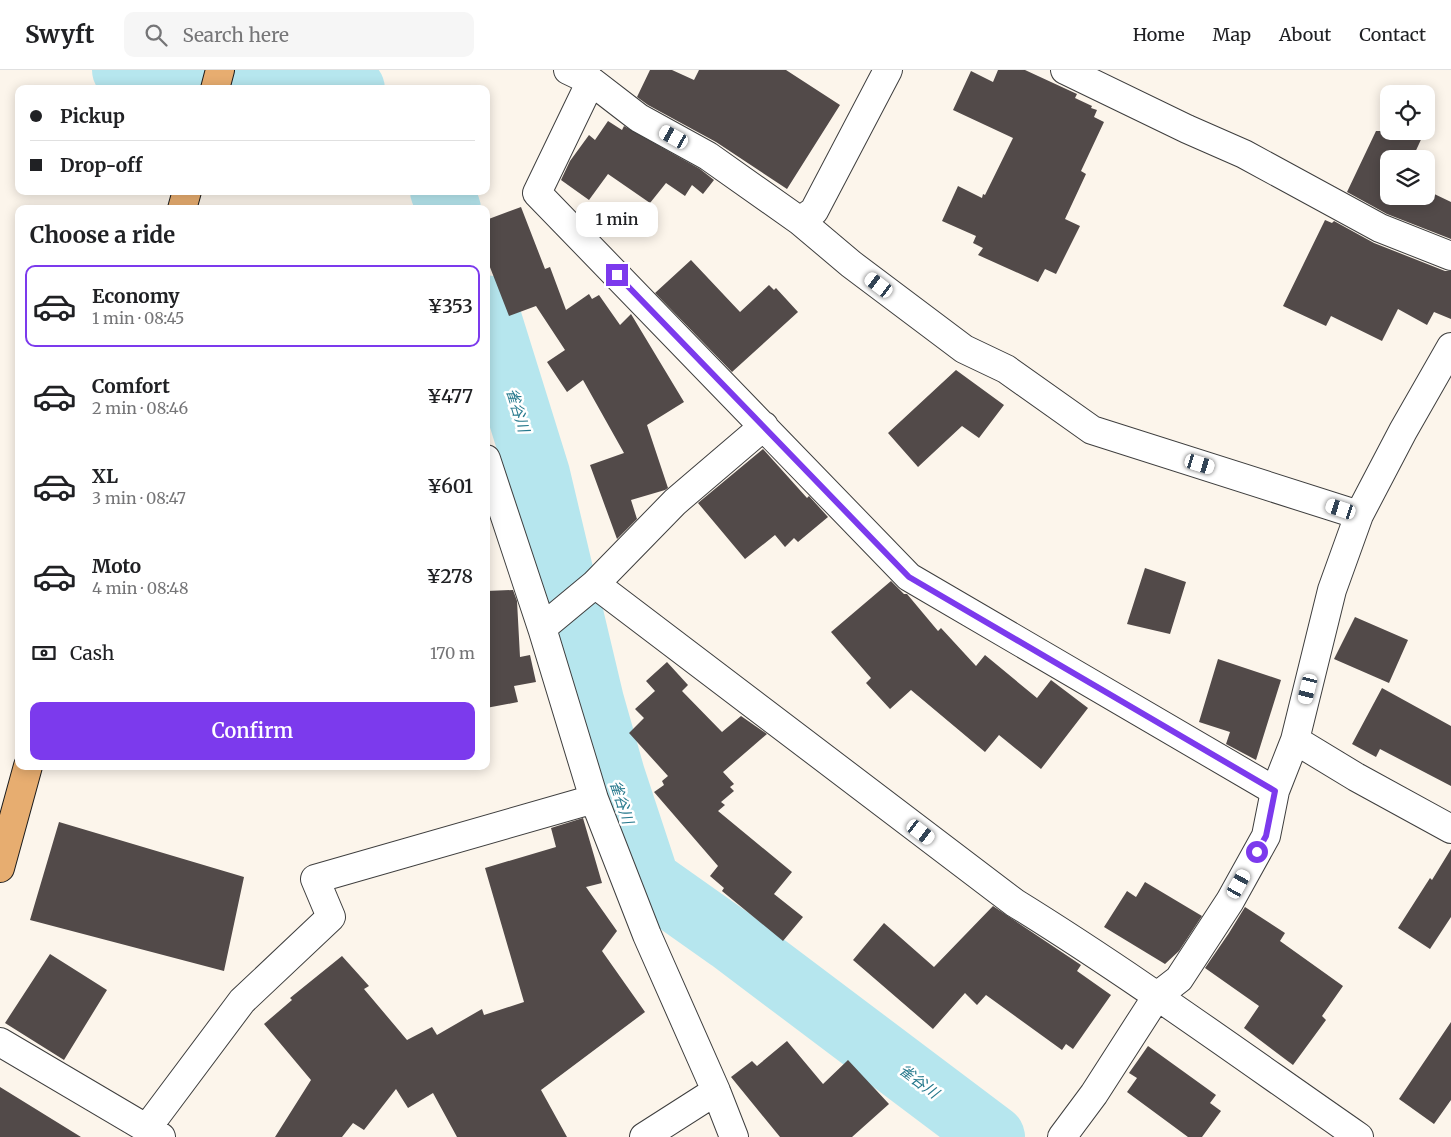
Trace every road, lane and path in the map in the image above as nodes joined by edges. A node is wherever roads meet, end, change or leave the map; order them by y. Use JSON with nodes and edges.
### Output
{"nodes":[{"id":1,"x":220,"y":70,"type":"edge"},
{"id":2,"x":888,"y":70,"type":"edge"},
{"id":3,"x":1065,"y":70,"type":"edge"},
{"id":4,"x":580,"y":76,"type":"edge"},
{"id":5,"x":216,"y":85,"type":"edge"},
{"id":6,"x":800,"y":221,"type":"junction"},
{"id":7,"x":1451,"y":256,"type":"edge"},
{"id":8,"x":1451,"y":347,"type":"edge"},
{"id":9,"x":764,"y":426,"type":"junction"},
{"id":10,"x":490,"y":470,"type":"edge"},
{"id":11,"x":1359,"y":515,"type":"junction"},
{"id":12,"x":591,"y":587,"type":"junction"},
{"id":13,"x":547,"y":624,"type":"junction"},
{"id":14,"x":1295,"y":740,"type":"junction"},
{"id":15,"x":27,"y":770,"type":"edge"},
{"id":16,"x":1275,"y":791,"type":"junction"},
{"id":17,"x":594,"y":799,"type":"junction"},
{"id":18,"x":1451,"y":829,"type":"edge"},
{"id":19,"x":0,"y":868,"type":"edge"},
{"id":20,"x":1157,"y":996,"type":"junction"},
{"id":21,"x":0,"y":1042,"type":"edge"},
{"id":22,"x":716,"y":1091,"type":"junction"},
{"id":23,"x":154,"y":1133,"type":"edge"},
{"id":24,"x":644,"y":1137,"type":"edge"},
{"id":25,"x":734,"y":1137,"type":"edge"},
{"id":26,"x":1062,"y":1137,"type":"edge"},
{"id":27,"x":1359,"y":1137,"type":"edge"}],
"edges":[{"from":1,"to":5,"type":"main road"},
{"from":2,"to":6,"type":"street"},
{"from":3,"to":7,"type":"street"},
{"from":4,"to":6,"type":"street"},
{"from":4,"to":9,"type":"street"},
{"from":6,"to":11,"type":"street"},
{"from":8,"to":11,"type":"street"},
{"from":9,"to":12,"type":"street"},
{"from":9,"to":16,"type":"street"},
{"from":10,"to":13,"type":"street"},
{"from":11,"to":14,"type":"street"},
{"from":12,"to":13,"type":"street"},
{"from":12,"to":20,"type":"street"},
{"from":13,"to":17,"type":"street"},
{"from":14,"to":16,"type":"street"},
{"from":14,"to":18,"type":"street"},
{"from":15,"to":19,"type":"main road"},
{"from":16,"to":20,"type":"street"},
{"from":17,"to":22,"type":"street"},
{"from":17,"to":23,"type":"street"},
{"from":20,"to":26,"type":"street"},
{"from":20,"to":27,"type":"street"},
{"from":21,"to":23,"type":"street"},
{"from":22,"to":24,"type":"street"},
{"from":22,"to":25,"type":"street"}]}
